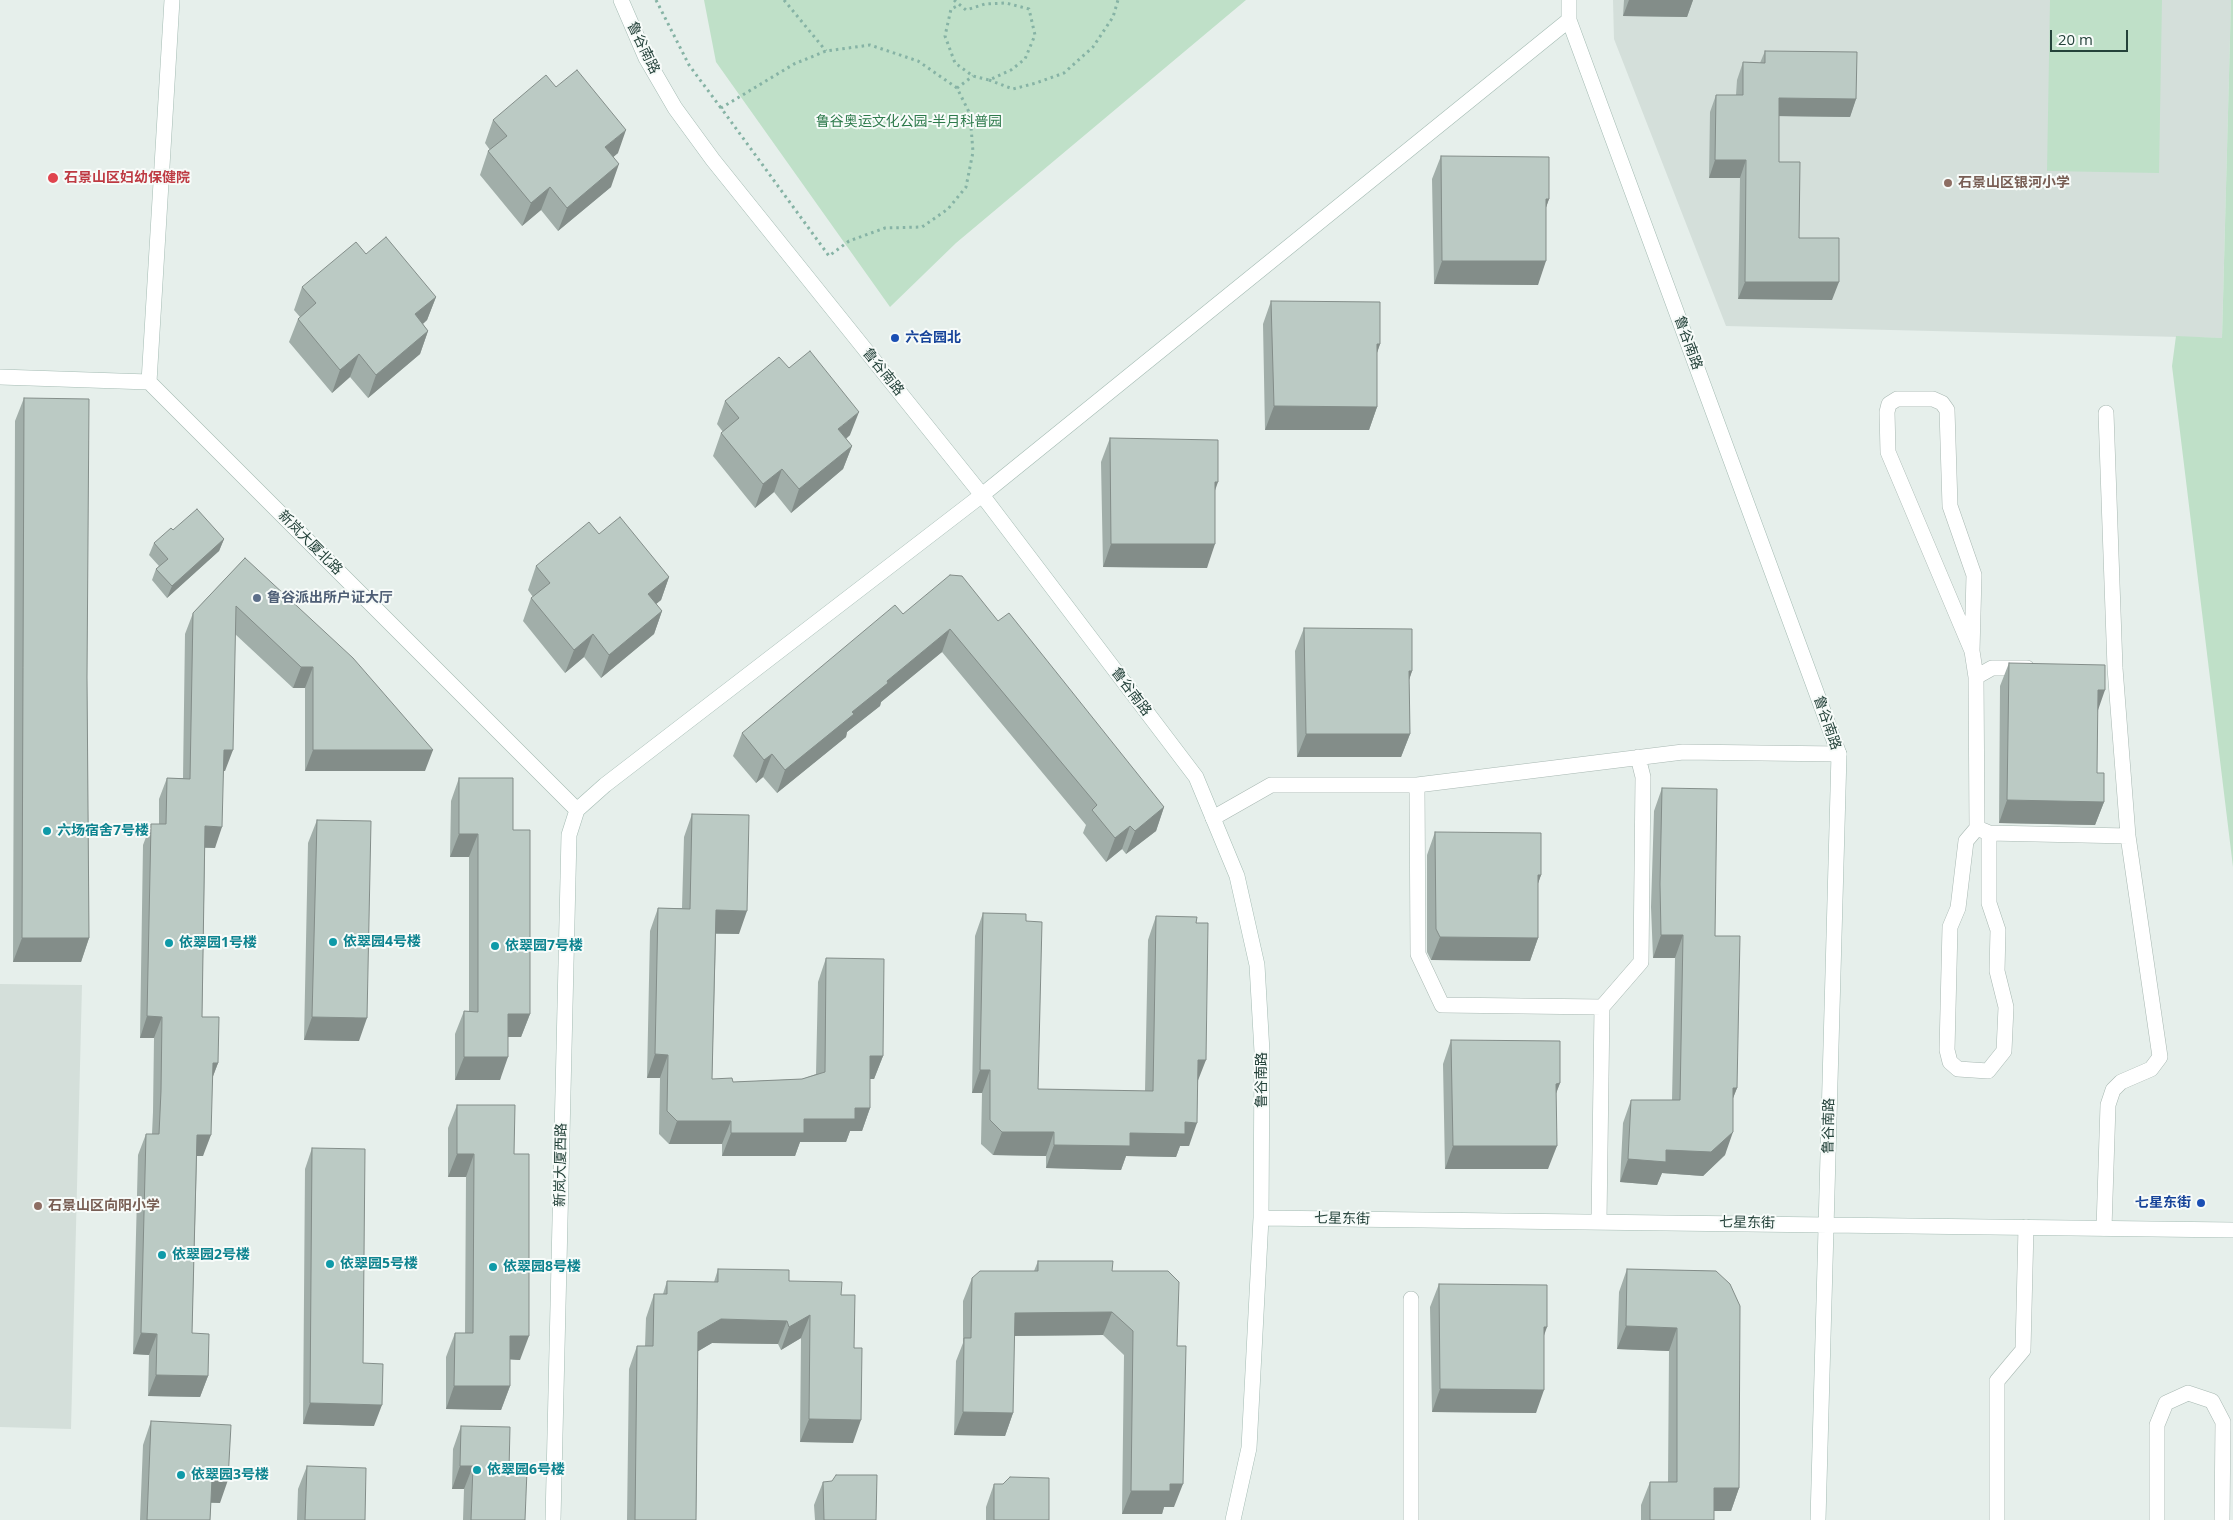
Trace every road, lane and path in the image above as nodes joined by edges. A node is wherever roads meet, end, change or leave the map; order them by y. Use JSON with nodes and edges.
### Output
{"nodes":[{"id":1,"x":172,"y":0,"type":"edge"},
{"id":2,"x":621,"y":0,"type":"edge"},
{"id":3,"x":656,"y":0,"type":"edge"},
{"id":4,"x":784,"y":0,"type":"edge"},
{"id":5,"x":954,"y":0,"type":"edge"},
{"id":6,"x":1118,"y":0,"type":"edge"},
{"id":7,"x":1569,"y":0,"type":"edge"},
{"id":8,"x":959,"y":5,"type":"junction"},
{"id":9,"x":1569,"y":20,"type":"junction"},
{"id":10,"x":826,"y":50,"type":"junction"},
{"id":11,"x":973,"y":76,"type":"junction"},
{"id":12,"x":989,"y":80,"type":"junction"},
{"id":13,"x":957,"y":88,"type":"junction"},
{"id":14,"x":721,"y":108,"type":"junction"},
{"id":15,"x":0,"y":377,"type":"edge"},
{"id":16,"x":149,"y":382,"type":"junction"},
{"id":17,"x":2106,"y":413,"type":"dead end"},
{"id":18,"x":982,"y":495,"type":"junction"},
{"id":19,"x":1972,"y":651,"type":"junction"},
{"id":20,"x":2039,"y":668,"type":"edge"},
{"id":21,"x":2096,"y":668,"type":"edge"},
{"id":22,"x":2114,"y":668,"type":"junction"},
{"id":23,"x":1976,"y":677,"type":"junction"},
{"id":24,"x":1839,"y":754,"type":"junction"},
{"id":25,"x":1638,"y":757,"type":"junction"},
{"id":26,"x":1417,"y":785,"type":"junction"},
{"id":27,"x":577,"y":810,"type":"junction"},
{"id":28,"x":1213,"y":818,"type":"junction"},
{"id":29,"x":1983,"y":830,"type":"junction"},
{"id":30,"x":2128,"y":836,"type":"junction"},
{"id":31,"x":1602,"y":1007,"type":"junction"},
{"id":32,"x":1261,"y":1218,"type":"junction"},
{"id":33,"x":1599,"y":1221,"type":"junction"},
{"id":34,"x":1827,"y":1224,"type":"junction"},
{"id":35,"x":2026,"y":1227,"type":"junction"},
{"id":36,"x":2104,"y":1228,"type":"junction"},
{"id":37,"x":2233,"y":1230,"type":"edge"},
{"id":38,"x":1411,"y":1299,"type":"dead end"},
{"id":39,"x":553,"y":1520,"type":"edge"},
{"id":40,"x":1233,"y":1520,"type":"edge"},
{"id":41,"x":1411,"y":1520,"type":"edge"},
{"id":42,"x":1818,"y":1520,"type":"edge"},
{"id":43,"x":1997,"y":1520,"type":"edge"},
{"id":44,"x":2156,"y":1520,"type":"edge"},
{"id":45,"x":2222,"y":1520,"type":"edge"}],
"edges":[{"from":1,"to":16,"type":"street"},
{"from":2,"to":18,"type":"street","name":"鲁谷南路"},
{"from":3,"to":14,"type":"path"},
{"from":4,"to":10,"type":"path"},
{"from":5,"to":8,"type":"path"},
{"from":6,"to":12,"type":"path"},
{"from":7,"to":9,"type":"street","name":"鲁谷南路"},
{"from":8,"to":11,"type":"path"},
{"from":8,"to":12,"type":"path"},
{"from":9,"to":18,"type":"street"},
{"from":9,"to":24,"type":"street","name":"鲁谷南路"},
{"from":10,"to":13,"type":"path"},
{"from":10,"to":14,"type":"path"},
{"from":11,"to":12,"type":"path"},
{"from":11,"to":13,"type":"path"},
{"from":13,"to":14,"type":"path"},
{"from":15,"to":16,"type":"street"},
{"from":16,"to":27,"type":"street","name":"新岚大厦北路"},
{"from":17,"to":22,"type":"street"},
{"from":18,"to":27,"type":"street"},
{"from":18,"to":28,"type":"street","name":"鲁谷南路"},
{"from":19,"to":19,"type":"street"},
{"from":19,"to":23,"type":"street"},
{"from":20,"to":23,"type":"street"},
{"from":21,"to":22,"type":"street"},
{"from":22,"to":30,"type":"street"},
{"from":23,"to":29,"type":"street"},
{"from":24,"to":25,"type":"street"},
{"from":24,"to":34,"type":"street","name":"鲁谷南路"},
{"from":25,"to":26,"type":"street"},
{"from":25,"to":31,"type":"street"},
{"from":26,"to":28,"type":"street"},
{"from":26,"to":31,"type":"street"},
{"from":27,"to":39,"type":"street","name":"新岚大厦西路"},
{"from":28,"to":32,"type":"street","name":"鲁谷南路"},
{"from":29,"to":29,"type":"street"},
{"from":29,"to":30,"type":"street"},
{"from":30,"to":36,"type":"street"},
{"from":31,"to":33,"type":"street"},
{"from":32,"to":33,"type":"street","name":"七星东街"},
{"from":32,"to":40,"type":"street","name":"鲁谷南路"},
{"from":33,"to":34,"type":"street","name":"七星东街"},
{"from":34,"to":35,"type":"street","name":"七星东街"},
{"from":34,"to":42,"type":"street","name":"鲁谷南路"},
{"from":35,"to":36,"type":"street","name":"七星东街"},
{"from":35,"to":43,"type":"street"},
{"from":36,"to":37,"type":"street","name":"七星东街"},
{"from":38,"to":41,"type":"street"},
{"from":44,"to":45,"type":"street"}]}
